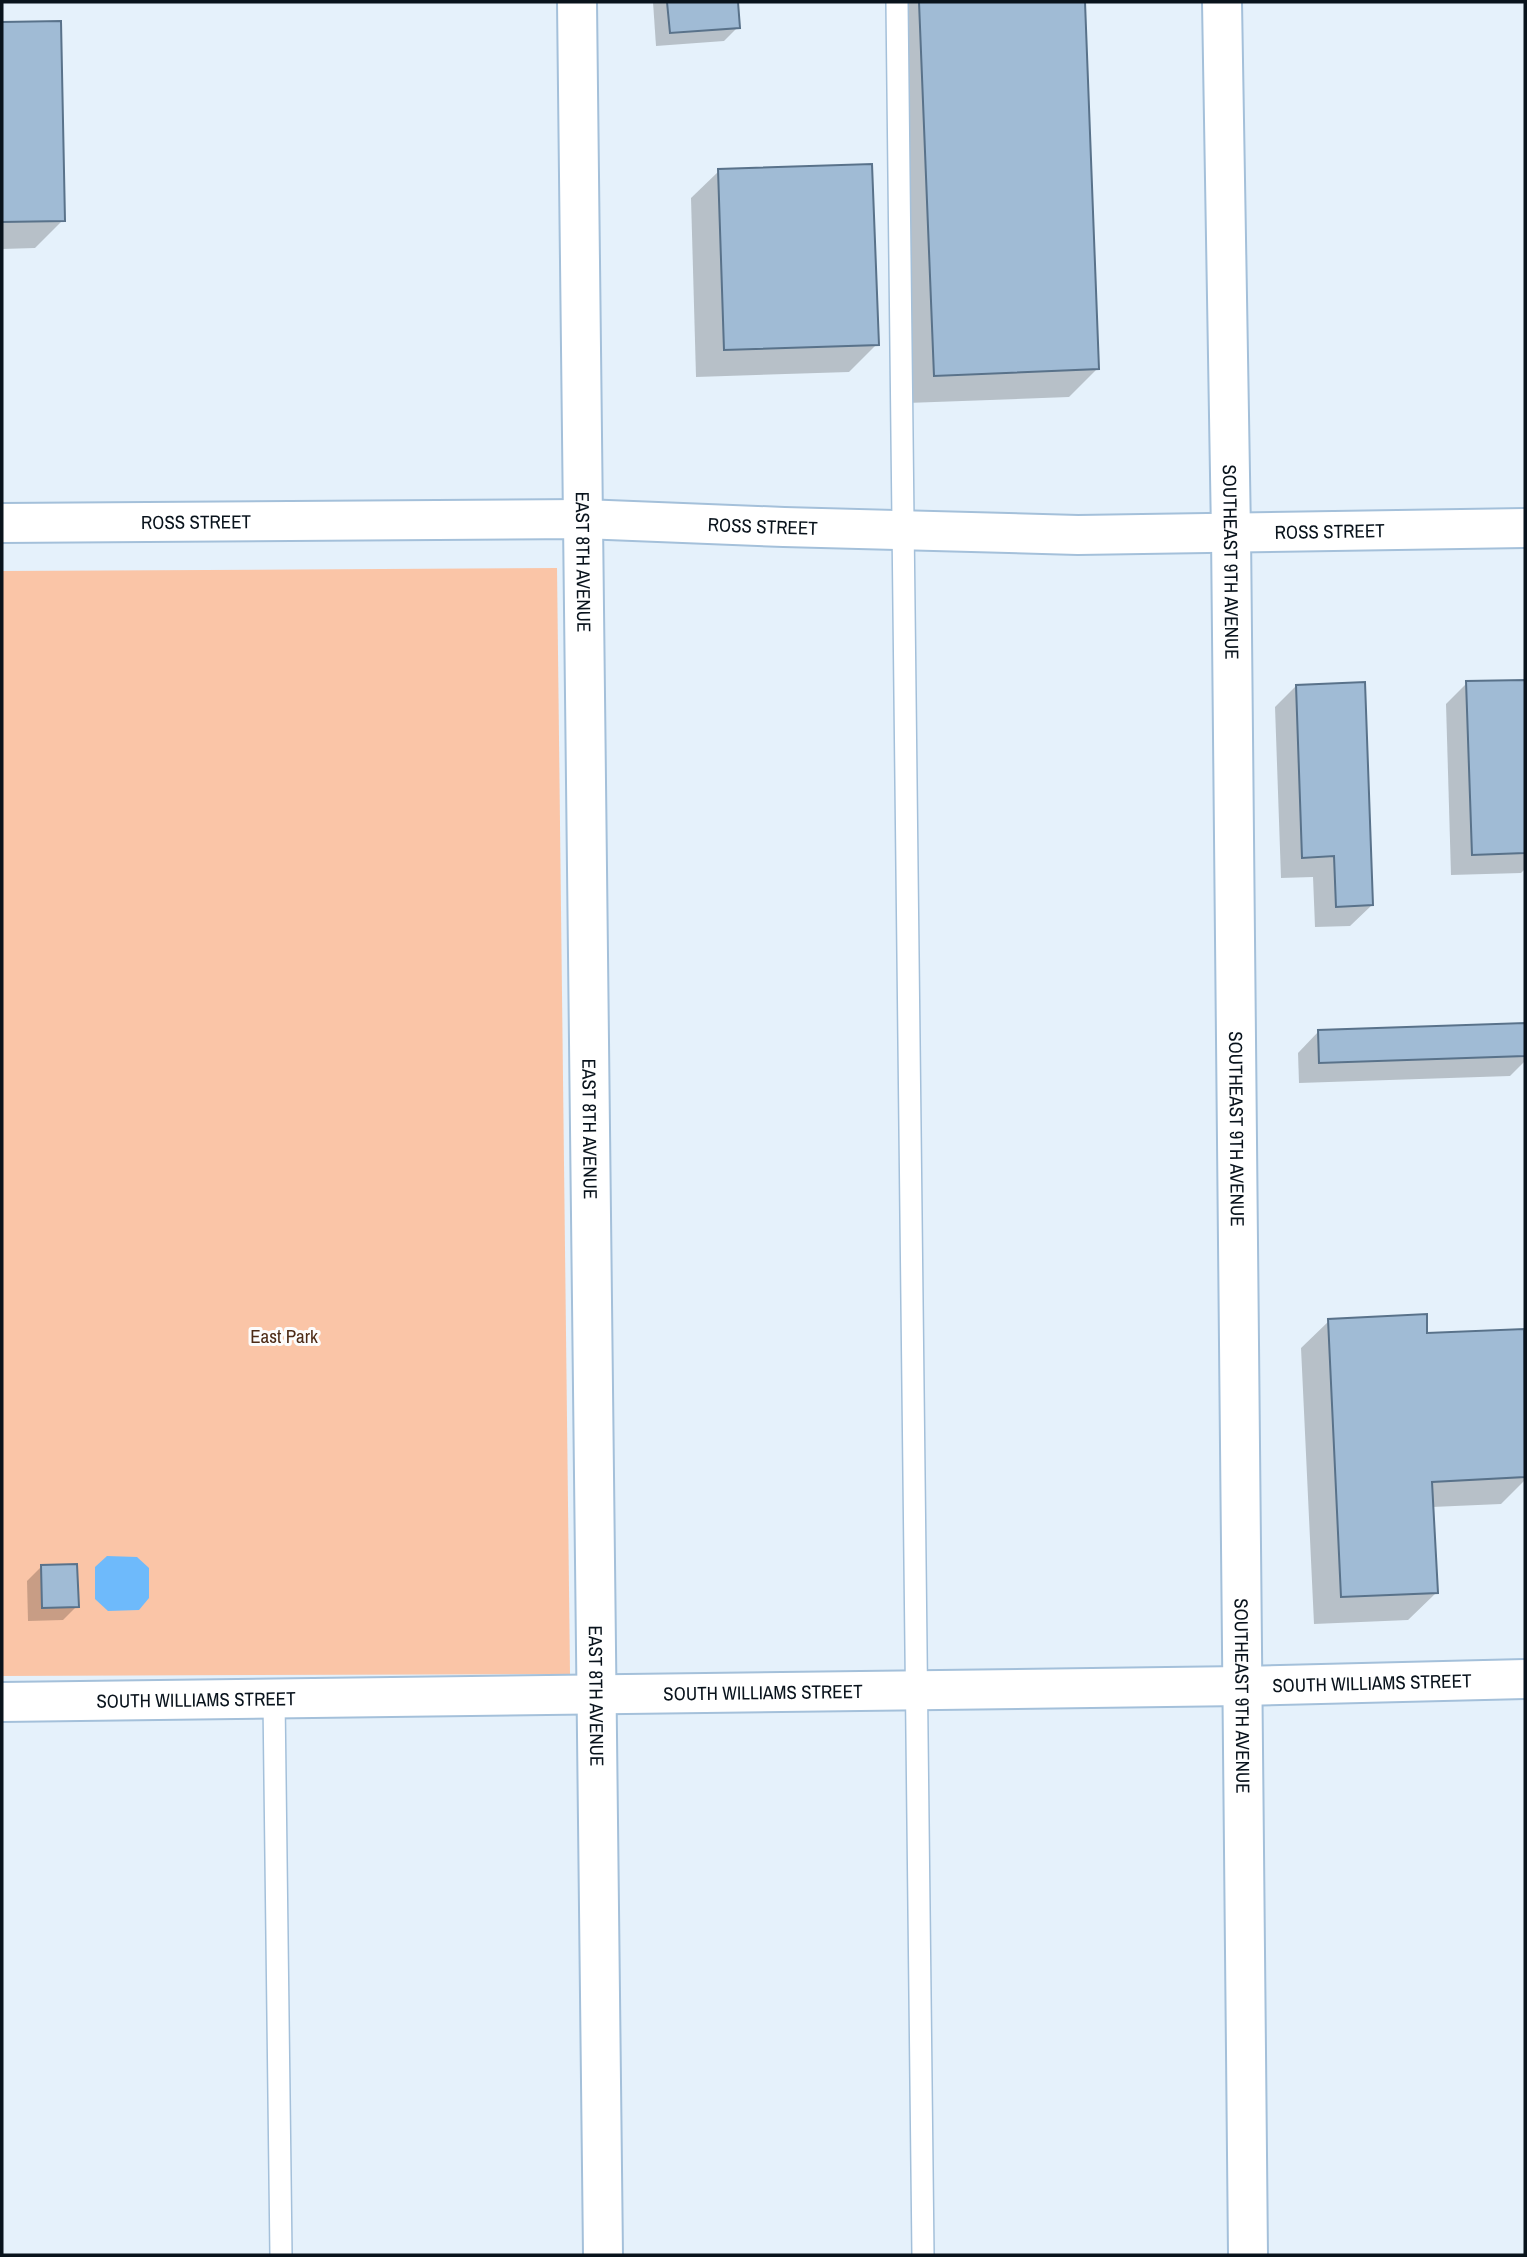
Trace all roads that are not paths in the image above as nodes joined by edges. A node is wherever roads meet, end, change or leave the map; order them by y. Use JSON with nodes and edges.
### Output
{"nodes":[{"id":1,"x":577,"y":2,"type":"edge"},
{"id":2,"x":897,"y":2,"type":"edge"},
{"id":3,"x":1222,"y":2,"type":"edge"},
{"id":4,"x":583,"y":519,"type":"junction"},
{"id":5,"x":2,"y":523,"type":"edge"},
{"id":6,"x":1525,"y":528,"type":"edge"},
{"id":7,"x":904,"y":530,"type":"junction"},
{"id":8,"x":1231,"y":533,"type":"junction"},
{"id":9,"x":1525,"y":1679,"type":"edge"},
{"id":10,"x":1242,"y":1686,"type":"junction"},
{"id":11,"x":916,"y":1689,"type":"junction"},
{"id":12,"x":595,"y":1695,"type":"junction"},
{"id":13,"x":274,"y":1699,"type":"junction"},
{"id":14,"x":2,"y":1702,"type":"edge"},
{"id":15,"x":281,"y":2255,"type":"edge"},
{"id":16,"x":603,"y":2255,"type":"edge"},
{"id":17,"x":923,"y":2255,"type":"edge"},
{"id":18,"x":1248,"y":2255,"type":"edge"}],
"edges":[{"from":1,"to":4,"type":"street","name":"EAST 8TH AVENUE"},
{"from":2,"to":7,"type":"lane"},
{"from":3,"to":8,"type":"street","name":"SOUTHEAST 9TH AVENUE"},
{"from":4,"to":5,"type":"street","name":"ROSS STREET"},
{"from":4,"to":7,"type":"street","name":"ROSS STREET"},
{"from":4,"to":12,"type":"street","name":"EAST 8TH AVENUE"},
{"from":6,"to":8,"type":"street","name":"ROSS STREET"},
{"from":7,"to":8,"type":"street","name":"ROSS STREET"},
{"from":7,"to":11,"type":"lane"},
{"from":8,"to":10,"type":"street","name":"SOUTHEAST 9TH AVENUE"},
{"from":9,"to":10,"type":"street","name":"SOUTH WILLIAMS STREET"},
{"from":10,"to":11,"type":"street","name":"SOUTH WILLIAMS STREET"},
{"from":10,"to":18,"type":"street","name":"SOUTHEAST 9TH AVENUE"},
{"from":11,"to":12,"type":"street","name":"SOUTH WILLIAMS STREET"},
{"from":11,"to":17,"type":"lane"},
{"from":12,"to":13,"type":"street","name":"SOUTH WILLIAMS STREET"},
{"from":12,"to":16,"type":"street","name":"EAST 8TH AVENUE"},
{"from":13,"to":14,"type":"street","name":"SOUTH WILLIAMS STREET"},
{"from":13,"to":15,"type":"lane"}]}
